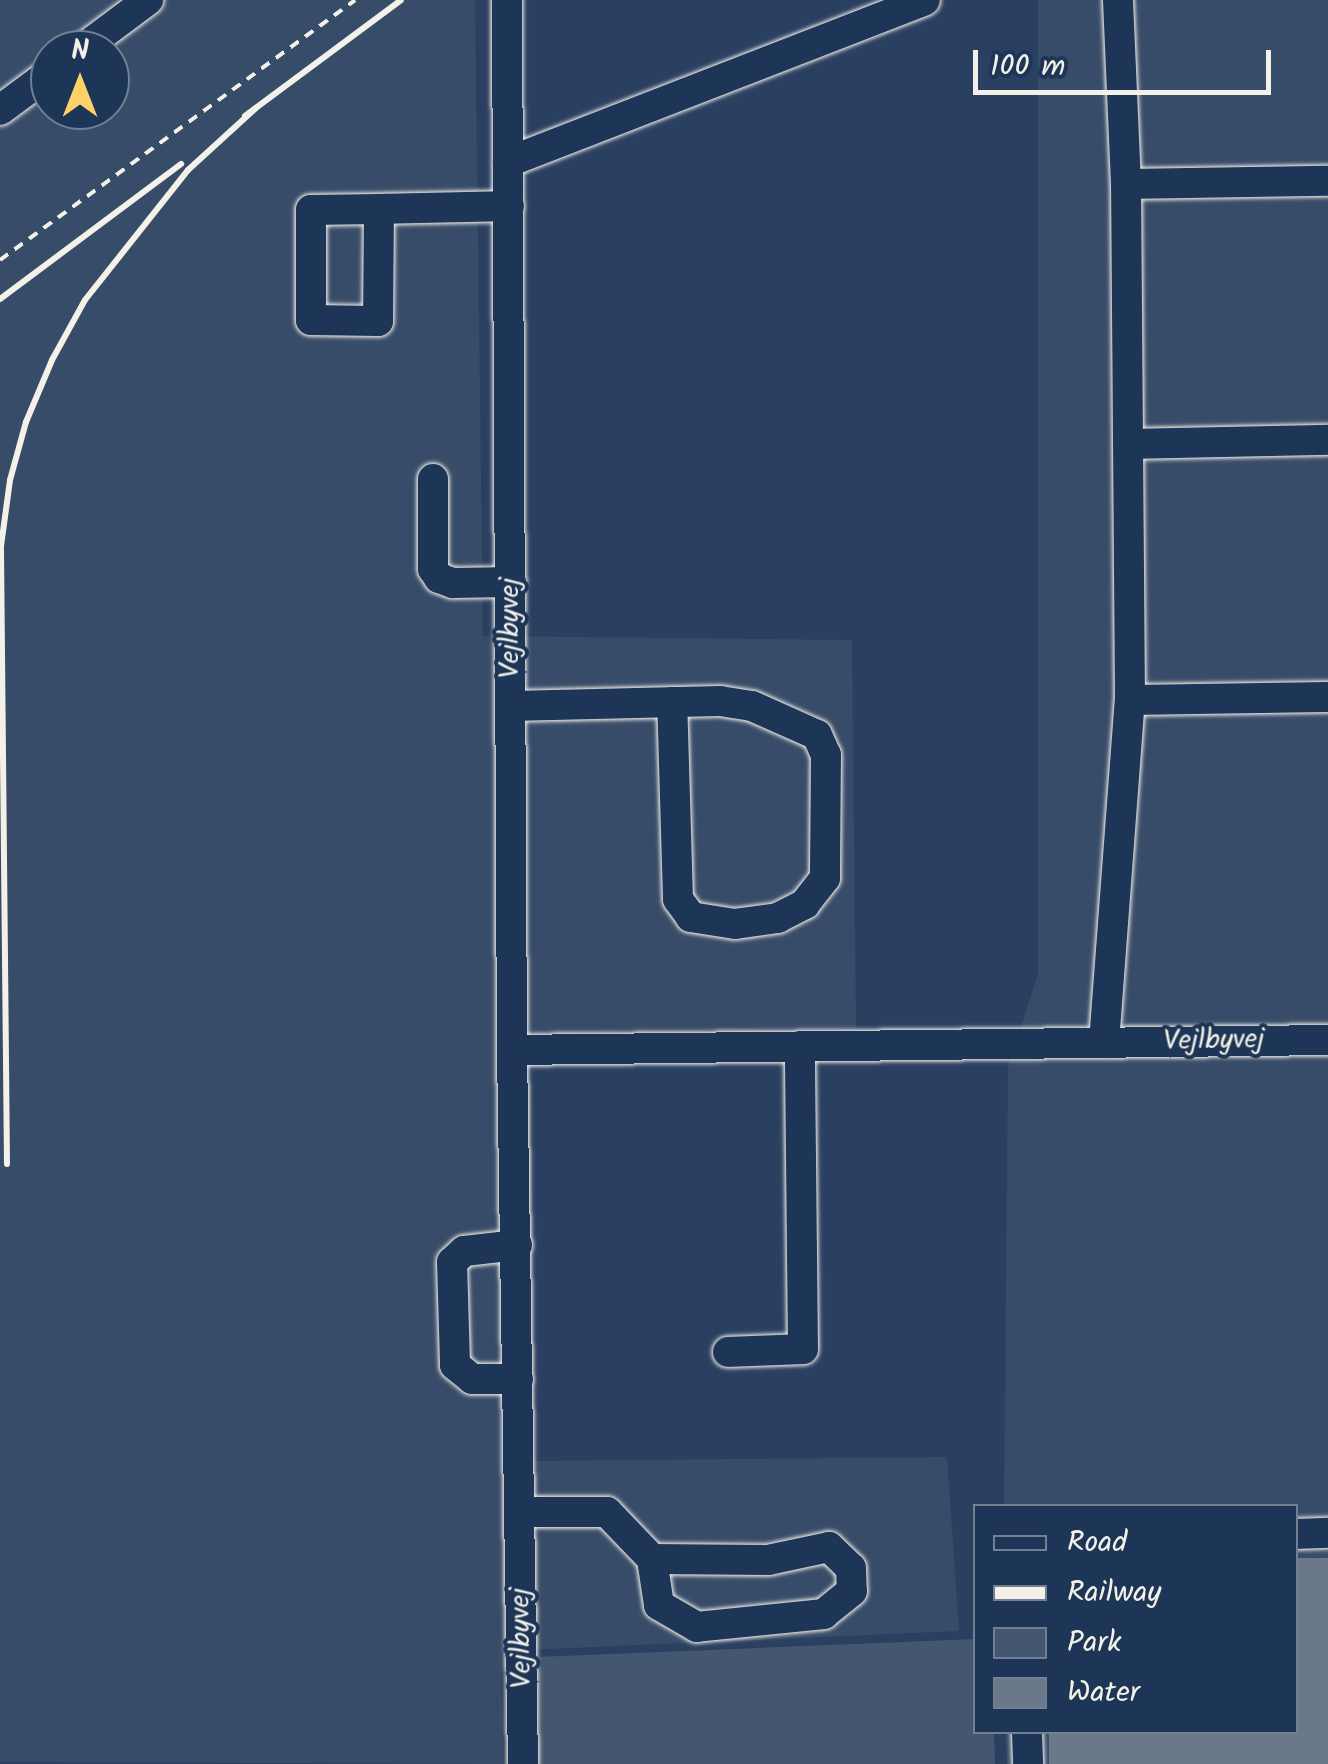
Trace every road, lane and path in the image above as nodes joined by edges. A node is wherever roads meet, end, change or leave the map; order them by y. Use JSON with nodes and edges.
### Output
{"nodes":[{"id":1,"x":148,"y":0,"type":"edge"},
{"id":2,"x":355,"y":0,"type":"edge"},
{"id":3,"x":508,"y":0,"type":"edge"},
{"id":4,"x":925,"y":0,"type":"edge"},
{"id":5,"x":1118,"y":0,"type":"edge"},
{"id":6,"x":108,"y":30,"type":"edge"},
{"id":7,"x":30,"y":88,"type":"edge"},
{"id":8,"x":0,"y":110,"type":"edge"},
{"id":9,"x":508,"y":162,"type":"junction"},
{"id":10,"x":1328,"y":181,"type":"edge"},
{"id":11,"x":1126,"y":184,"type":"junction"},
{"id":12,"x":509,"y":206,"type":"junction"},
{"id":13,"x":378,"y":209,"type":"dead end"},
{"id":14,"x":0,"y":260,"type":"edge"},
{"id":15,"x":1328,"y":440,"type":"edge"},
{"id":16,"x":1130,"y":444,"type":"junction"},
{"id":17,"x":433,"y":479,"type":"dead end"},
{"id":18,"x":511,"y":582,"type":"junction"},
{"id":19,"x":1328,"y":697,"type":"edge"},
{"id":20,"x":1130,"y":700,"type":"junction"},
{"id":21,"x":672,"y":702,"type":"junction"},
{"id":22,"x":511,"y":706,"type":"junction"},
{"id":23,"x":1328,"y":1040,"type":"edge"},
{"id":24,"x":1104,"y":1043,"type":"junction"},
{"id":25,"x":800,"y":1046,"type":"junction"},
{"id":26,"x":512,"y":1050,"type":"junction"},
{"id":27,"x":517,"y":1244,"type":"junction"},
{"id":28,"x":728,"y":1352,"type":"dead end"},
{"id":29,"x":518,"y":1379,"type":"junction"},
{"id":30,"x":520,"y":1512,"type":"junction"},
{"id":31,"x":1328,"y":1533,"type":"edge"},
{"id":32,"x":1298,"y":1534,"type":"edge"},
{"id":33,"x":652,"y":1559,"type":"junction"},
{"id":34,"x":1027,"y":1734,"type":"edge"},
{"id":35,"x":523,"y":1764,"type":"edge"},
{"id":36,"x":1028,"y":1764,"type":"edge"}],
"edges":[{"from":1,"to":6,"type":"street"},
{"from":2,"to":14,"type":"path"},
{"from":3,"to":9,"type":"street","name":"Vejlbyvej"},
{"from":4,"to":9,"type":"street"},
{"from":5,"to":11,"type":"street"},
{"from":7,"to":8,"type":"street"},
{"from":9,"to":12,"type":"street","name":"Vejlbyvej"},
{"from":10,"to":11,"type":"street"},
{"from":11,"to":16,"type":"street"},
{"from":12,"to":13,"type":"street"},
{"from":12,"to":18,"type":"street","name":"Vejlbyvej"},
{"from":15,"to":16,"type":"street"},
{"from":16,"to":20,"type":"street"},
{"from":17,"to":18,"type":"street"},
{"from":18,"to":22,"type":"street","name":"Vejlbyvej"},
{"from":19,"to":20,"type":"street"},
{"from":20,"to":24,"type":"street"},
{"from":21,"to":21,"type":"street"},
{"from":21,"to":22,"type":"street"},
{"from":22,"to":26,"type":"street","name":"Vejlbyvej"},
{"from":23,"to":24,"type":"street","name":"Vejlbyvej"},
{"from":24,"to":25,"type":"street","name":"Vejlbyvej"},
{"from":25,"to":26,"type":"street","name":"Vejlbyvej"},
{"from":25,"to":28,"type":"street"},
{"from":26,"to":27,"type":"street","name":"Vejlbyvej"},
{"from":27,"to":29,"type":"street","name":"Vejlbyvej"},
{"from":27,"to":29,"type":"street"},
{"from":29,"to":30,"type":"street","name":"Vejlbyvej"},
{"from":30,"to":33,"type":"street"},
{"from":30,"to":35,"type":"street","name":"Vejlbyvej"},
{"from":31,"to":32,"type":"street"},
{"from":33,"to":33,"type":"street"},
{"from":34,"to":36,"type":"street"}]}
